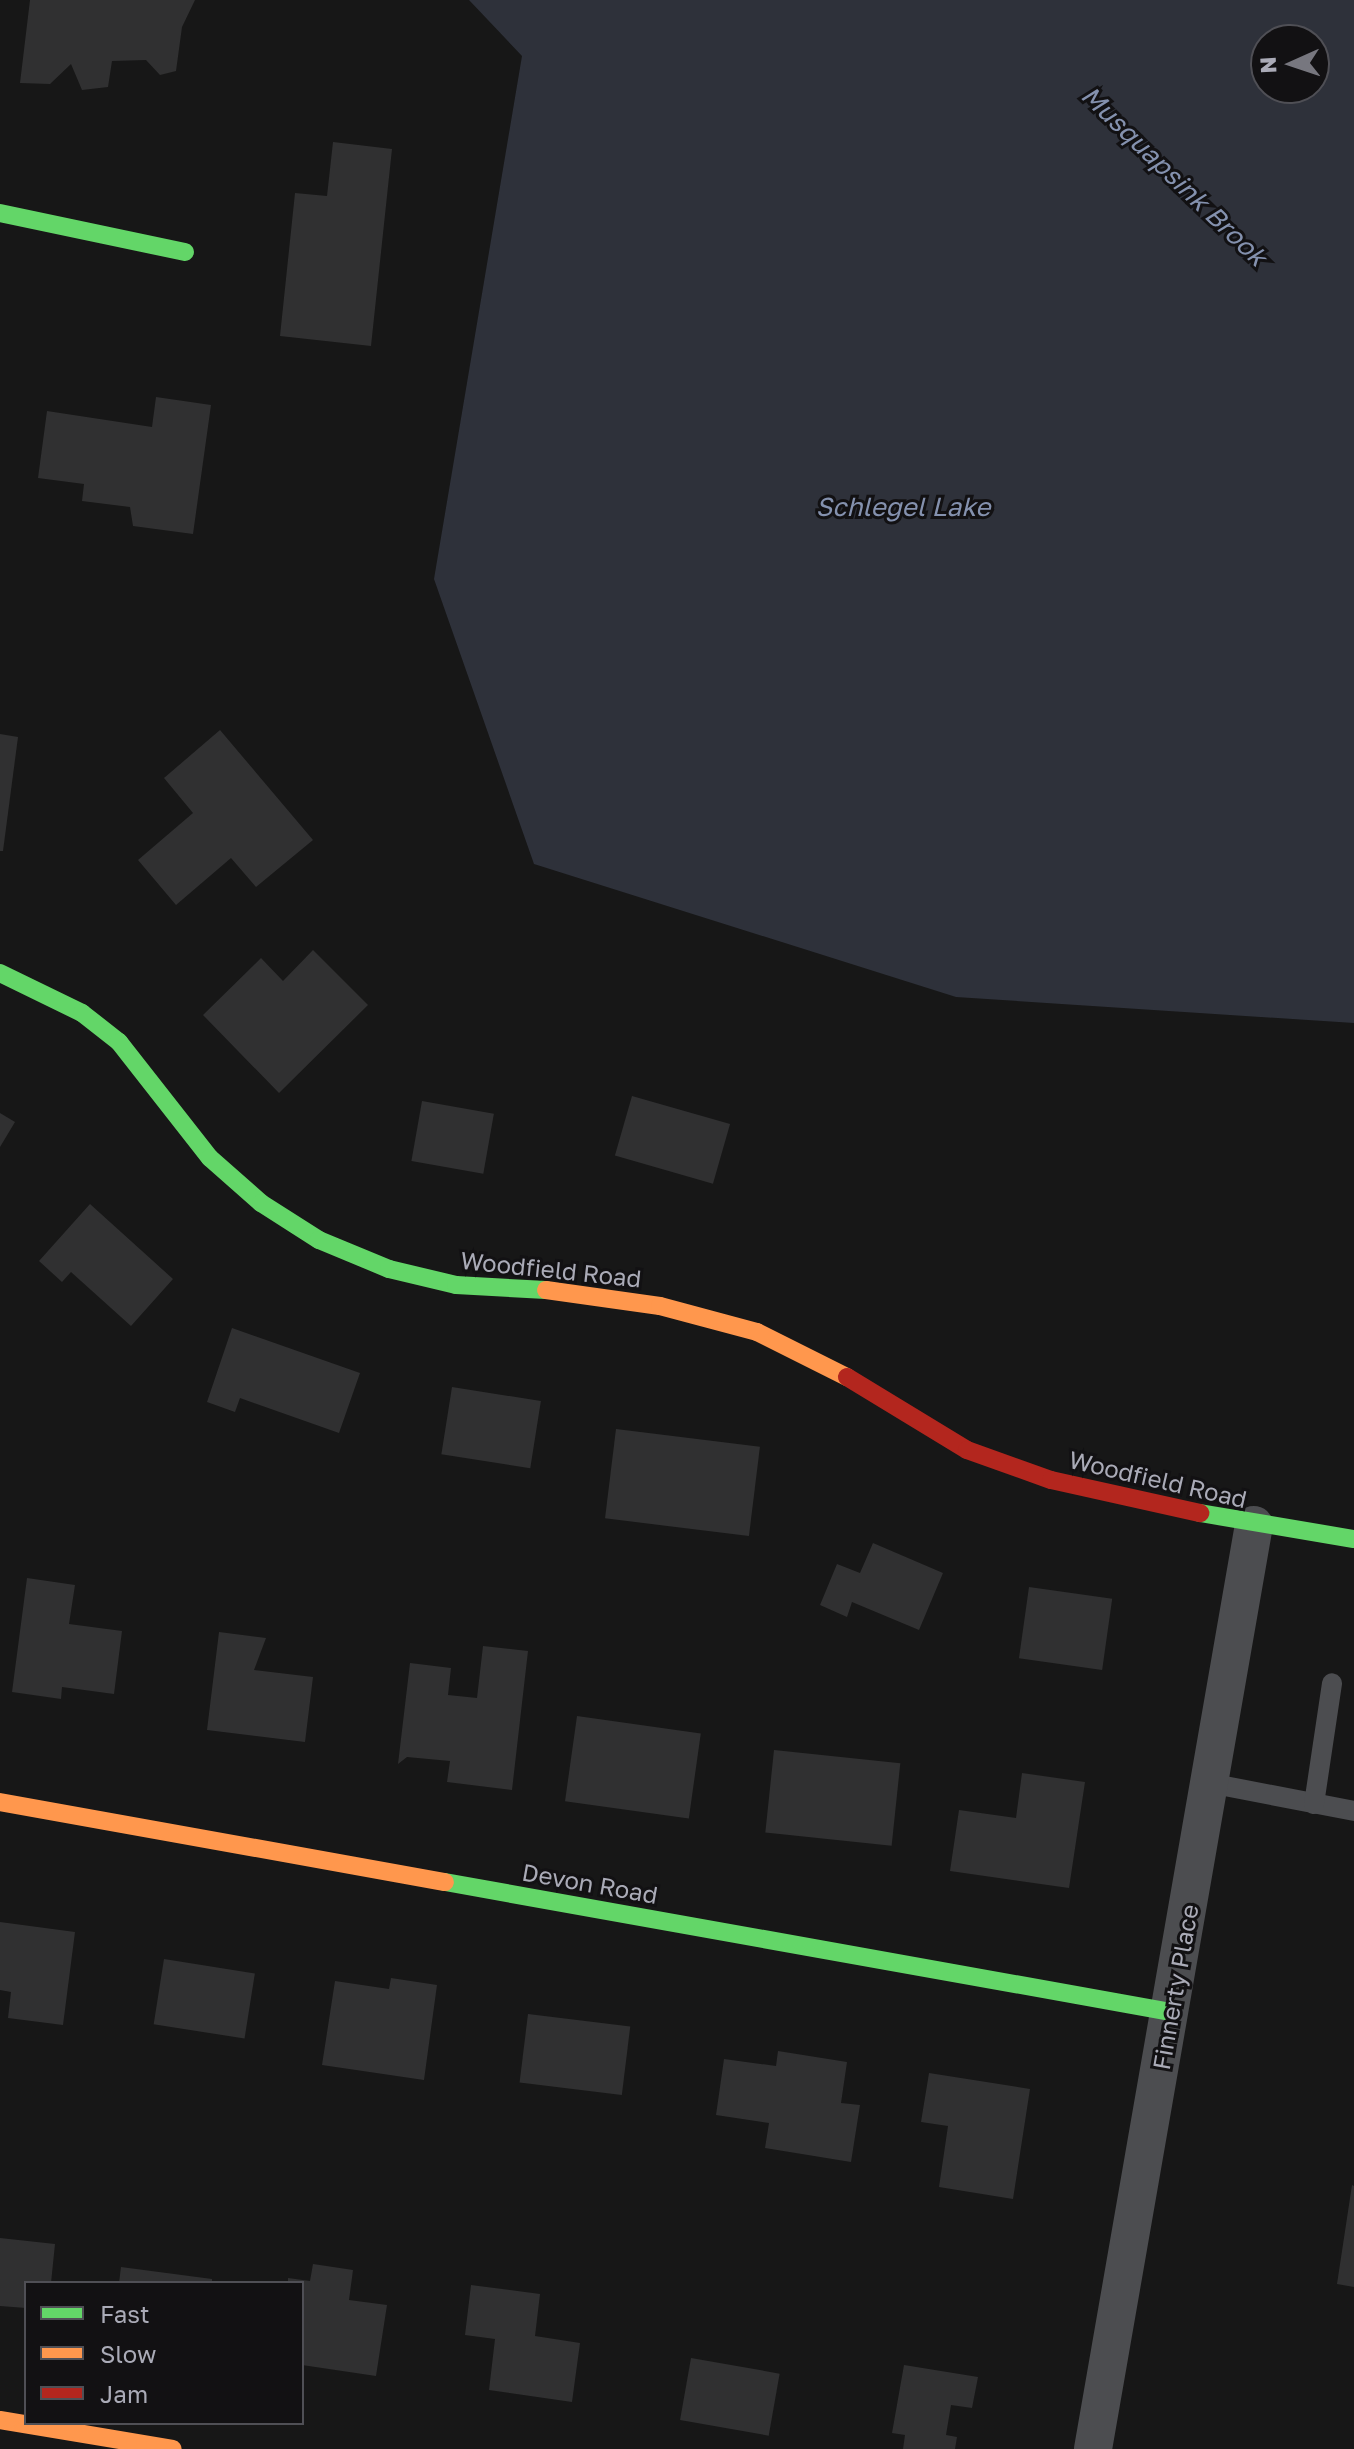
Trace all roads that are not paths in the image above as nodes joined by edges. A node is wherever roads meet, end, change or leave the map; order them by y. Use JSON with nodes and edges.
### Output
{"nodes":[{"id":1,"x":0,"y":213,"type":"edge"},
{"id":2,"x":185,"y":252,"type":"dead end"},
{"id":3,"x":0,"y":973,"type":"edge"},
{"id":4,"x":1254,"y":1525,"type":"junction"},
{"id":5,"x":1354,"y":1539,"type":"edge"},
{"id":6,"x":1332,"y":1683,"type":"dead end"},
{"id":7,"x":1209,"y":1783,"type":"junction"},
{"id":8,"x":0,"y":1802,"type":"edge"},
{"id":9,"x":1314,"y":1804,"type":"junction"},
{"id":10,"x":1354,"y":1811,"type":"edge"},
{"id":11,"x":1171,"y":2012,"type":"junction"},
{"id":12,"x":0,"y":2420,"type":"edge"},
{"id":13,"x":24,"y":2424,"type":"edge"},
{"id":14,"x":30,"y":2425,"type":"edge"},
{"id":15,"x":173,"y":2449,"type":"edge"},
{"id":16,"x":1093,"y":2449,"type":"edge"}],
"edges":[{"from":1,"to":2,"type":"street"},
{"from":3,"to":4,"type":"street","name":"Woodfield Road"},
{"from":4,"to":5,"type":"street","name":"Woodfield Road"},
{"from":4,"to":7,"type":"street","name":"Finnerty Place"},
{"from":6,"to":9,"type":"lane"},
{"from":7,"to":9,"type":"lane"},
{"from":7,"to":11,"type":"street","name":"Finnerty Place"},
{"from":8,"to":11,"type":"street","name":"Devon Road"},
{"from":9,"to":10,"type":"lane"},
{"from":11,"to":16,"type":"street","name":"Finnerty Place"},
{"from":12,"to":13,"type":"street"},
{"from":14,"to":15,"type":"street"}]}
